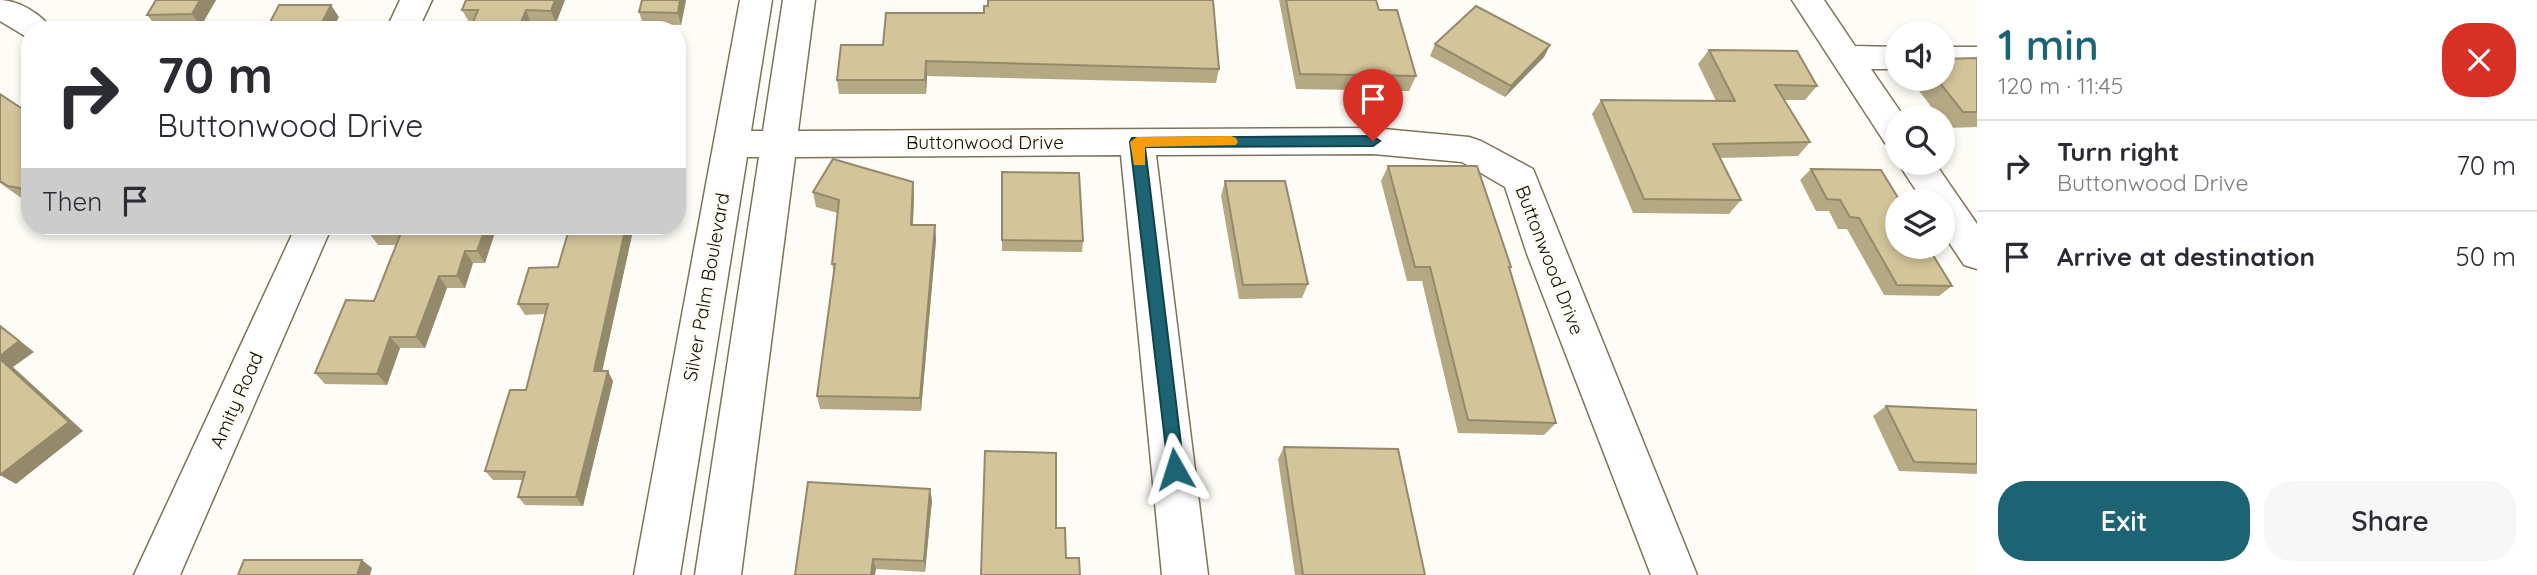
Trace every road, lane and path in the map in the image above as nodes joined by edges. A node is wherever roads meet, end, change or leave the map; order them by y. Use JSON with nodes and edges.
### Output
{"nodes":[{"id":1,"x":416,"y":0,"type":"edge"},
{"id":2,"x":756,"y":0,"type":"edge"},
{"id":3,"x":799,"y":0,"type":"edge"},
{"id":4,"x":1808,"y":0,"type":"edge"},
{"id":5,"x":0,"y":6,"type":"edge"},
{"id":6,"x":22,"y":21,"type":"edge"},
{"id":7,"x":406,"y":21,"type":"edge"},
{"id":8,"x":1846,"y":57,"type":"junction"},
{"id":9,"x":1885,"y":58,"type":"edge"},
{"id":10,"x":1955,"y":58,"type":"edge"},
{"id":11,"x":1977,"y":58,"type":"edge"},
{"id":12,"x":1885,"y":116,"type":"edge"},
{"id":13,"x":1137,"y":142,"type":"junction"},
{"id":14,"x":780,"y":143,"type":"junction"},
{"id":15,"x":731,"y":144,"type":"junction"},
{"id":16,"x":1955,"y":221,"type":"edge"},
{"id":17,"x":310,"y":235,"type":"edge"},
{"id":18,"x":1977,"y":254,"type":"edge"},
{"id":19,"x":157,"y":575,"type":"edge"},
{"id":20,"x":657,"y":575,"type":"edge"},
{"id":21,"x":718,"y":575,"type":"edge"},
{"id":22,"x":1185,"y":575,"type":"edge"},
{"id":23,"x":1674,"y":575,"type":"edge"}],
"edges":[{"from":1,"to":7,"type":"street"},
{"from":2,"to":15,"type":"street","name":"Silver Palm Boulevard"},
{"from":3,"to":14,"type":"street"},
{"from":4,"to":8,"type":"street"},
{"from":5,"to":6,"type":"street"},
{"from":8,"to":9,"type":"street"},
{"from":8,"to":12,"type":"street"},
{"from":10,"to":11,"type":"street"},
{"from":13,"to":14,"type":"street","name":"Buttonwood Drive"},
{"from":13,"to":22,"type":"street"},
{"from":13,"to":23,"type":"street","name":"Buttonwood Drive"},
{"from":14,"to":15,"type":"street","name":"Buttonwood Drive"},
{"from":14,"to":21,"type":"street"},
{"from":15,"to":20,"type":"street","name":"Silver Palm Boulevard"},
{"from":16,"to":18,"type":"street"},
{"from":17,"to":19,"type":"street","name":"Amity Road"}]}
